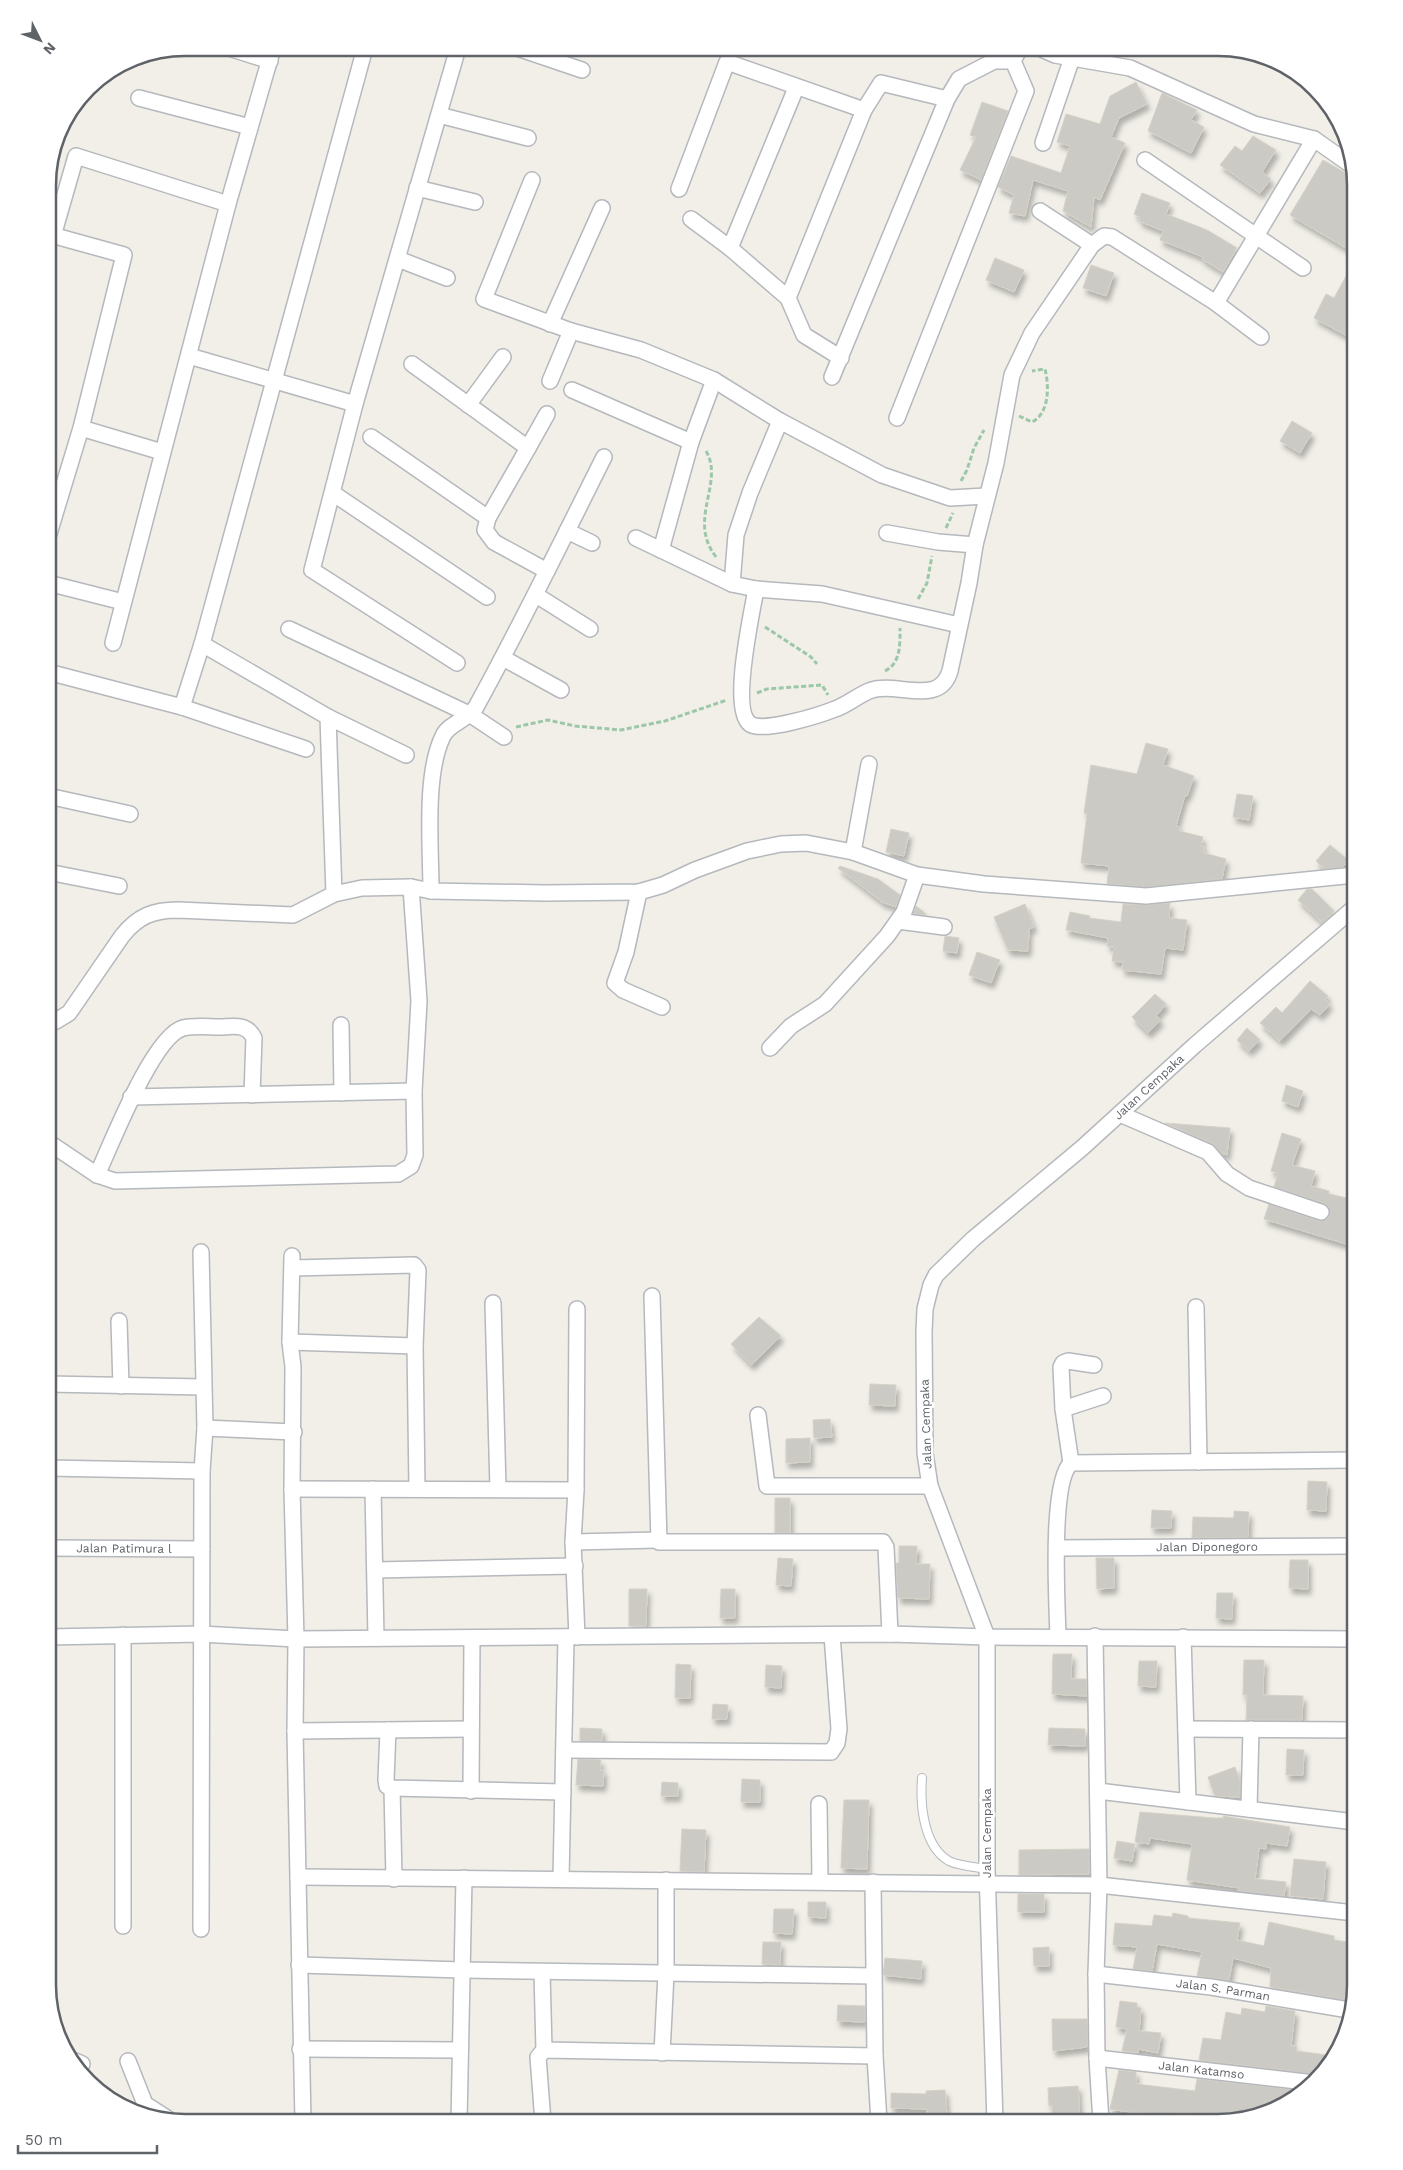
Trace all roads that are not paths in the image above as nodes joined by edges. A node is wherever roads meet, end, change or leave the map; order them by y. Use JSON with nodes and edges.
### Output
{"nodes":[{"id":1,"x":271,"y":56,"type":"edge"},
{"id":2,"x":362,"y":56,"type":"edge"},
{"id":3,"x":456,"y":56,"type":"edge"},
{"id":4,"x":542,"y":56,"type":"edge"},
{"id":5,"x":1008,"y":57,"type":"edge"},
{"id":6,"x":1018,"y":57,"type":"edge"},
{"id":7,"x":1065,"y":57,"type":"edge"},
{"id":8,"x":1072,"y":58,"type":"junction"},
{"id":9,"x":582,"y":70,"type":"dead end"},
{"id":10,"x":796,"y":88,"type":"junction"},
{"id":11,"x":139,"y":98,"type":"dead end"},
{"id":12,"x":947,"y":99,"type":"junction"},
{"id":13,"x":864,"y":110,"type":"junction"},
{"id":14,"x":439,"y":115,"type":"junction"},
{"id":15,"x":250,"y":127,"type":"junction"},
{"id":16,"x":528,"y":138,"type":"dead end"},
{"id":17,"x":1314,"y":139,"type":"junction"},
{"id":18,"x":1043,"y":143,"type":"dead end"},
{"id":19,"x":1145,"y":160,"type":"dead end"},
{"id":20,"x":1344,"y":160,"type":"edge"},
{"id":21,"x":532,"y":180,"type":"dead end"},
{"id":22,"x":417,"y":188,"type":"junction"},
{"id":23,"x":679,"y":189,"type":"dead end"},
{"id":24,"x":475,"y":202,"type":"dead end"},
{"id":25,"x":228,"y":204,"type":"junction"},
{"id":26,"x":602,"y":208,"type":"dead end"},
{"id":27,"x":1040,"y":211,"type":"dead end"},
{"id":28,"x":57,"y":214,"type":"edge"},
{"id":29,"x":692,"y":219,"type":"dead end"},
{"id":30,"x":1256,"y":236,"type":"junction"},
{"id":31,"x":57,"y":237,"type":"edge"},
{"id":32,"x":1092,"y":245,"type":"junction"},
{"id":33,"x":730,"y":248,"type":"junction"},
{"id":34,"x":398,"y":259,"type":"junction"},
{"id":35,"x":1303,"y":268,"type":"dead end"},
{"id":36,"x":447,"y":278,"type":"dead end"},
{"id":37,"x":788,"y":298,"type":"junction"},
{"id":38,"x":1216,"y":303,"type":"junction"},
{"id":39,"x":550,"y":324,"type":"junction"},
{"id":40,"x":571,"y":331,"type":"junction"},
{"id":41,"x":1261,"y":337,"type":"dead end"},
{"id":42,"x":189,"y":356,"type":"junction"},
{"id":43,"x":503,"y":357,"type":"dead end"},
{"id":44,"x":841,"y":358,"type":"junction"},
{"id":45,"x":412,"y":364,"type":"dead end"},
{"id":46,"x":832,"y":377,"type":"dead end"},
{"id":47,"x":273,"y":380,"type":"junction"},
{"id":48,"x":714,"y":380,"type":"junction"},
{"id":49,"x":550,"y":381,"type":"dead end"},
{"id":50,"x":572,"y":390,"type":"dead end"},
{"id":51,"x":355,"y":404,"type":"junction"},
{"id":52,"x":468,"y":405,"type":"junction"},
{"id":53,"x":547,"y":414,"type":"dead end"},
{"id":54,"x":897,"y":418,"type":"dead end"},
{"id":55,"x":780,"y":421,"type":"junction"},
{"id":56,"x":81,"y":428,"type":"junction"},
{"id":57,"x":371,"y":438,"type":"dead end"},
{"id":58,"x":691,"y":442,"type":"junction"},
{"id":59,"x":528,"y":448,"type":"junction"},
{"id":60,"x":162,"y":452,"type":"junction"},
{"id":61,"x":604,"y":457,"type":"dead end"},
{"id":62,"x":334,"y":494,"type":"junction"},
{"id":63,"x":986,"y":496,"type":"junction"},
{"id":64,"x":57,"y":508,"type":"edge"},
{"id":65,"x":488,"y":518,"type":"junction"},
{"id":66,"x":567,"y":532,"type":"junction"},
{"id":67,"x":887,"y":533,"type":"dead end"},
{"id":68,"x":636,"y":538,"type":"dead end"},
{"id":69,"x":592,"y":542,"type":"dead end"},
{"id":70,"x":975,"y":545,"type":"junction"},
{"id":71,"x":661,"y":550,"type":"junction"},
{"id":72,"x":547,"y":571,"type":"junction"},
{"id":73,"x":732,"y":584,"type":"junction"},
{"id":74,"x":57,"y":585,"type":"edge"},
{"id":75,"x":756,"y":590,"type":"junction"},
{"id":76,"x":536,"y":595,"type":"junction"},
{"id":77,"x":486,"y":597,"type":"dead end"},
{"id":78,"x":123,"y":602,"type":"junction"},
{"id":79,"x":959,"y":625,"type":"junction"},
{"id":80,"x":289,"y":629,"type":"dead end"},
{"id":81,"x":590,"y":629,"type":"dead end"},
{"id":82,"x":113,"y":642,"type":"dead end"},
{"id":83,"x":202,"y":644,"type":"junction"},
{"id":84,"x":503,"y":658,"type":"junction"},
{"id":85,"x":457,"y":664,"type":"dead end"},
{"id":86,"x":57,"y":674,"type":"edge"},
{"id":87,"x":561,"y":690,"type":"dead end"},
{"id":88,"x":182,"y":707,"type":"junction"},
{"id":89,"x":471,"y":715,"type":"junction"},
{"id":90,"x":328,"y":717,"type":"junction"},
{"id":91,"x":508,"y":733,"type":"road end"},
{"id":92,"x":306,"y":749,"type":"dead end"},
{"id":93,"x":406,"y":754,"type":"dead end"},
{"id":94,"x":869,"y":764,"type":"dead end"},
{"id":95,"x":57,"y":798,"type":"edge"},
{"id":96,"x":130,"y":814,"type":"dead end"},
{"id":97,"x":853,"y":852,"type":"junction"},
{"id":98,"x":57,"y":874,"type":"edge"},
{"id":99,"x":917,"y":875,"type":"junction"},
{"id":100,"x":1347,"y":876,"type":"edge"},
{"id":101,"x":120,"y":886,"type":"dead end"},
{"id":102,"x":411,"y":887,"type":"junction"},
{"id":103,"x":431,"y":891,"type":"junction"},
{"id":104,"x":639,"y":892,"type":"junction"},
{"id":105,"x":334,"y":894,"type":"junction"},
{"id":106,"x":1347,"y":915,"type":"edge"},
{"id":107,"x":898,"y":921,"type":"junction"},
{"id":108,"x":944,"y":927,"type":"dead end"},
{"id":109,"x":662,"y":1007,"type":"dead end"},
{"id":110,"x":57,"y":1021,"type":"edge"},
{"id":111,"x":342,"y":1026,"type":"dead end"},
{"id":112,"x":770,"y":1048,"type":"dead end"},
{"id":113,"x":414,"y":1092,"type":"junction"},
{"id":114,"x":342,"y":1093,"type":"junction"},
{"id":115,"x":252,"y":1095,"type":"junction"},
{"id":116,"x":131,"y":1097,"type":"junction"},
{"id":117,"x":1120,"y":1114,"type":"junction"},
{"id":118,"x":56,"y":1148,"type":"edge"},
{"id":119,"x":97,"y":1175,"type":"junction"},
{"id":120,"x":1321,"y":1212,"type":"dead end"},
{"id":121,"x":201,"y":1252,"type":"dead end"},
{"id":122,"x":652,"y":1296,"type":"dead end"},
{"id":123,"x":493,"y":1303,"type":"dead end"},
{"id":124,"x":1196,"y":1307,"type":"dead end"},
{"id":125,"x":577,"y":1309,"type":"dead end"},
{"id":126,"x":119,"y":1321,"type":"dead end"},
{"id":127,"x":290,"y":1342,"type":"junction"},
{"id":128,"x":415,"y":1346,"type":"junction"},
{"id":129,"x":1094,"y":1365,"type":"dead end"},
{"id":130,"x":56,"y":1384,"type":"edge"},
{"id":131,"x":121,"y":1386,"type":"junction"},
{"id":132,"x":204,"y":1387,"type":"junction"},
{"id":133,"x":1103,"y":1396,"type":"dead end"},
{"id":134,"x":1063,"y":1408,"type":"junction"},
{"id":135,"x":758,"y":1415,"type":"dead end"},
{"id":136,"x":205,"y":1428,"type":"junction"},
{"id":137,"x":294,"y":1432,"type":"junction"},
{"id":138,"x":1347,"y":1460,"type":"edge"},
{"id":139,"x":1199,"y":1462,"type":"junction"},
{"id":140,"x":1071,"y":1463,"type":"junction"},
{"id":141,"x":56,"y":1468,"type":"edge"},
{"id":142,"x":202,"y":1471,"type":"junction"},
{"id":143,"x":930,"y":1486,"type":"junction"},
{"id":144,"x":292,"y":1489,"type":"junction"},
{"id":145,"x":373,"y":1489,"type":"junction"},
{"id":146,"x":417,"y":1489,"type":"junction"},
{"id":147,"x":498,"y":1490,"type":"junction"},
{"id":148,"x":576,"y":1490,"type":"junction"},
{"id":149,"x":658,"y":1540,"type":"junction"},
{"id":150,"x":572,"y":1542,"type":"junction"},
{"id":151,"x":1347,"y":1546,"type":"edge"},
{"id":152,"x":56,"y":1548,"type":"edge"},
{"id":153,"x":1057,"y":1548,"type":"junction"},
{"id":154,"x":202,"y":1549,"type":"junction"},
{"id":155,"x":575,"y":1566,"type":"junction"},
{"id":156,"x":375,"y":1570,"type":"junction"},
{"id":157,"x":201,"y":1634,"type":"junction"},
{"id":158,"x":890,"y":1634,"type":"junction"},
{"id":159,"x":122,"y":1635,"type":"junction"},
{"id":160,"x":832,"y":1635,"type":"junction"},
{"id":161,"x":1058,"y":1636,"type":"junction"},
{"id":162,"x":1095,"y":1636,"type":"junction"},
{"id":163,"x":56,"y":1637,"type":"edge"},
{"id":164,"x":571,"y":1637,"type":"junction"},
{"id":165,"x":987,"y":1637,"type":"junction"},
{"id":166,"x":1183,"y":1637,"type":"junction"},
{"id":167,"x":376,"y":1638,"type":"junction"},
{"id":168,"x":472,"y":1638,"type":"junction"},
{"id":169,"x":296,"y":1639,"type":"junction"},
{"id":170,"x":1347,"y":1639,"type":"edge"},
{"id":171,"x":470,"y":1729,"type":"junction"},
{"id":172,"x":1186,"y":1729,"type":"junction"},
{"id":173,"x":1251,"y":1729,"type":"junction"},
{"id":174,"x":388,"y":1730,"type":"junction"},
{"id":175,"x":1347,"y":1730,"type":"edge"},
{"id":176,"x":295,"y":1731,"type":"junction"},
{"id":177,"x":564,"y":1750,"type":"junction"},
{"id":178,"x":922,"y":1778,"type":"dead end"},
{"id":179,"x":392,"y":1788,"type":"junction"},
{"id":180,"x":470,"y":1791,"type":"junction"},
{"id":181,"x":1098,"y":1791,"type":"junction"},
{"id":182,"x":563,"y":1792,"type":"junction"},
{"id":183,"x":1188,"y":1802,"type":"junction"},
{"id":184,"x":819,"y":1804,"type":"dead end"},
{"id":185,"x":1249,"y":1809,"type":"junction"},
{"id":186,"x":1347,"y":1821,"type":"edge"},
{"id":187,"x":987,"y":1876,"type":"junction"},
{"id":188,"x":298,"y":1877,"type":"junction"},
{"id":189,"x":464,"y":1878,"type":"junction"},
{"id":190,"x":394,"y":1879,"type":"junction"},
{"id":191,"x":561,"y":1879,"type":"junction"},
{"id":192,"x":666,"y":1880,"type":"junction"},
{"id":193,"x":820,"y":1881,"type":"junction"},
{"id":194,"x":873,"y":1882,"type":"junction"},
{"id":195,"x":1099,"y":1885,"type":"junction"},
{"id":196,"x":1347,"y":1912,"type":"edge"},
{"id":197,"x":123,"y":1926,"type":"dead end"},
{"id":198,"x":201,"y":1929,"type":"dead end"},
{"id":199,"x":299,"y":1965,"type":"junction"},
{"id":200,"x":462,"y":1970,"type":"junction"},
{"id":201,"x":542,"y":1972,"type":"junction"},
{"id":202,"x":666,"y":1974,"type":"junction"},
{"id":203,"x":1096,"y":1974,"type":"junction"},
{"id":204,"x":874,"y":1976,"type":"junction"},
{"id":205,"x":1344,"y":2009,"type":"edge"},
{"id":206,"x":300,"y":2049,"type":"junction"},
{"id":207,"x":460,"y":2050,"type":"junction"},
{"id":208,"x":544,"y":2050,"type":"junction"},
{"id":209,"x":662,"y":2053,"type":"junction"},
{"id":210,"x":875,"y":2056,"type":"junction"},
{"id":211,"x":1097,"y":2058,"type":"junction"},
{"id":212,"x":128,"y":2061,"type":"dead end"},
{"id":213,"x":1302,"y":2082,"type":"edge"},
{"id":214,"x":153,"y":2109,"type":"edge"},
{"id":215,"x":303,"y":2113,"type":"edge"},
{"id":216,"x":459,"y":2113,"type":"edge"},
{"id":217,"x":543,"y":2113,"type":"edge"},
{"id":218,"x":878,"y":2114,"type":"edge"},
{"id":219,"x":995,"y":2114,"type":"edge"},
{"id":220,"x":1100,"y":2114,"type":"edge"}],
"edges":[{"from":1,"to":15,"type":"street"},
{"from":2,"to":47,"type":"street"},
{"from":3,"to":14,"type":"street"},
{"from":4,"to":9,"type":"street"},
{"from":5,"to":12,"type":"street"},
{"from":6,"to":54,"type":"street"},
{"from":7,"to":8,"type":"street"},
{"from":8,"to":17,"type":"street"},
{"from":8,"to":18,"type":"street"},
{"from":10,"to":13,"type":"street"},
{"from":10,"to":23,"type":"street"},
{"from":10,"to":33,"type":"street"},
{"from":11,"to":15,"type":"street"},
{"from":12,"to":13,"type":"street"},
{"from":12,"to":44,"type":"street"},
{"from":13,"to":37,"type":"street"},
{"from":14,"to":16,"type":"street"},
{"from":14,"to":22,"type":"street"},
{"from":15,"to":25,"type":"street"},
{"from":17,"to":20,"type":"street"},
{"from":17,"to":30,"type":"street"},
{"from":19,"to":30,"type":"street"},
{"from":21,"to":39,"type":"street"},
{"from":22,"to":24,"type":"street"},
{"from":22,"to":34,"type":"street"},
{"from":25,"to":28,"type":"street"},
{"from":25,"to":42,"type":"street"},
{"from":26,"to":39,"type":"street"},
{"from":27,"to":32,"type":"street"},
{"from":29,"to":33,"type":"street"},
{"from":30,"to":35,"type":"street"},
{"from":30,"to":38,"type":"street"},
{"from":31,"to":56,"type":"street"},
{"from":32,"to":38,"type":"street"},
{"from":32,"to":63,"type":"street"},
{"from":33,"to":37,"type":"street"},
{"from":34,"to":36,"type":"street"},
{"from":34,"to":51,"type":"street"},
{"from":37,"to":44,"type":"street"},
{"from":38,"to":41,"type":"street"},
{"from":39,"to":40,"type":"street"},
{"from":40,"to":48,"type":"street"},
{"from":40,"to":49,"type":"street"},
{"from":42,"to":47,"type":"street"},
{"from":42,"to":60,"type":"street"},
{"from":43,"to":52,"type":"street"},
{"from":44,"to":46,"type":"street"},
{"from":45,"to":52,"type":"street"},
{"from":47,"to":51,"type":"street"},
{"from":47,"to":83,"type":"street"},
{"from":48,"to":55,"type":"street"},
{"from":48,"to":58,"type":"street"},
{"from":50,"to":58,"type":"street"},
{"from":51,"to":62,"type":"street"},
{"from":52,"to":59,"type":"street"},
{"from":53,"to":59,"type":"street"},
{"from":55,"to":63,"type":"street"},
{"from":55,"to":73,"type":"street"},
{"from":56,"to":60,"type":"street"},
{"from":56,"to":64,"type":"street"},
{"from":57,"to":65,"type":"street"},
{"from":58,"to":71,"type":"street"},
{"from":59,"to":65,"type":"street"},
{"from":60,"to":78,"type":"street"},
{"from":61,"to":66,"type":"street"},
{"from":62,"to":77,"type":"street"},
{"from":62,"to":85,"type":"street"},
{"from":63,"to":70,"type":"street"},
{"from":65,"to":72,"type":"street"},
{"from":66,"to":69,"type":"street"},
{"from":66,"to":72,"type":"street"},
{"from":67,"to":70,"type":"street"},
{"from":68,"to":71,"type":"street"},
{"from":70,"to":79,"type":"street"},
{"from":71,"to":73,"type":"street"},
{"from":72,"to":76,"type":"street"},
{"from":73,"to":75,"type":"street"},
{"from":74,"to":78,"type":"street"},
{"from":75,"to":79,"type":"street"},
{"from":75,"to":79,"type":"street"},
{"from":76,"to":81,"type":"street"},
{"from":76,"to":84,"type":"street"},
{"from":78,"to":82,"type":"street"},
{"from":80,"to":89,"type":"street"},
{"from":83,"to":88,"type":"street"},
{"from":83,"to":90,"type":"street"},
{"from":84,"to":87,"type":"street"},
{"from":84,"to":89,"type":"street"},
{"from":86,"to":88,"type":"street"},
{"from":88,"to":92,"type":"street"},
{"from":89,"to":91,"type":"street"},
{"from":89,"to":103,"type":"street"},
{"from":90,"to":93,"type":"street"},
{"from":90,"to":105,"type":"street"},
{"from":94,"to":97,"type":"street"},
{"from":95,"to":96,"type":"street"},
{"from":97,"to":99,"type":"street"},
{"from":97,"to":104,"type":"street"},
{"from":98,"to":101,"type":"street"},
{"from":99,"to":100,"type":"street"},
{"from":99,"to":107,"type":"street"},
{"from":102,"to":103,"type":"street"},
{"from":102,"to":105,"type":"street"},
{"from":102,"to":113,"type":"street"},
{"from":103,"to":104,"type":"street"},
{"from":104,"to":109,"type":"street"},
{"from":105,"to":110,"type":"street"},
{"from":106,"to":117,"type":"street","name":"Jalan Cempaka"},
{"from":107,"to":108,"type":"street"},
{"from":107,"to":112,"type":"street"},
{"from":111,"to":114,"type":"street"},
{"from":113,"to":114,"type":"street"},
{"from":113,"to":119,"type":"street"},
{"from":114,"to":115,"type":"street"},
{"from":115,"to":116,"type":"street"},
{"from":115,"to":116,"type":"street"},
{"from":116,"to":119,"type":"street"},
{"from":117,"to":120,"type":"street"},
{"from":117,"to":143,"type":"street","name":"Jalan Cempaka"},
{"from":118,"to":119,"type":"street"},
{"from":121,"to":132,"type":"street"},
{"from":122,"to":149,"type":"street"},
{"from":123,"to":147,"type":"street"},
{"from":124,"to":139,"type":"street"},
{"from":125,"to":148,"type":"street"},
{"from":126,"to":131,"type":"street"},
{"from":127,"to":128,"type":"street"},
{"from":127,"to":128,"type":"street"},
{"from":127,"to":137,"type":"street"},
{"from":128,"to":146,"type":"street"},
{"from":129,"to":134,"type":"street"},
{"from":130,"to":131,"type":"street"},
{"from":131,"to":132,"type":"street"},
{"from":132,"to":136,"type":"street"},
{"from":133,"to":134,"type":"street"},
{"from":134,"to":140,"type":"street"},
{"from":135,"to":143,"type":"street"},
{"from":136,"to":137,"type":"street"},
{"from":136,"to":142,"type":"street"},
{"from":137,"to":144,"type":"street"},
{"from":138,"to":139,"type":"street"},
{"from":139,"to":140,"type":"street"},
{"from":140,"to":153,"type":"street"},
{"from":141,"to":142,"type":"street"},
{"from":142,"to":154,"type":"street"},
{"from":143,"to":165,"type":"street","name":"Jalan Cempaka"},
{"from":144,"to":145,"type":"street"},
{"from":144,"to":169,"type":"street"},
{"from":145,"to":146,"type":"street"},
{"from":145,"to":156,"type":"street"},
{"from":146,"to":147,"type":"street"},
{"from":147,"to":148,"type":"street"},
{"from":148,"to":150,"type":"street"},
{"from":149,"to":150,"type":"street"},
{"from":149,"to":158,"type":"street"},
{"from":150,"to":155,"type":"street"},
{"from":151,"to":153,"type":"street","name":"Jalan Diponegoro"},
{"from":152,"to":154,"type":"street","name":"Jalan Patimura l"},
{"from":153,"to":161,"type":"street"},
{"from":154,"to":157,"type":"street"},
{"from":155,"to":156,"type":"street"},
{"from":155,"to":164,"type":"street"},
{"from":156,"to":167,"type":"street"},
{"from":157,"to":159,"type":"street"},
{"from":157,"to":169,"type":"street"},
{"from":157,"to":198,"type":"street"},
{"from":158,"to":160,"type":"street"},
{"from":158,"to":165,"type":"street"},
{"from":159,"to":163,"type":"street"},
{"from":159,"to":197,"type":"street"},
{"from":160,"to":164,"type":"street"},
{"from":160,"to":177,"type":"street"},
{"from":161,"to":162,"type":"street"},
{"from":161,"to":165,"type":"street"},
{"from":162,"to":166,"type":"street"},
{"from":162,"to":181,"type":"street"},
{"from":164,"to":168,"type":"street"},
{"from":164,"to":177,"type":"street"},
{"from":165,"to":187,"type":"street","name":"Jalan Cempaka"},
{"from":166,"to":170,"type":"street"},
{"from":166,"to":172,"type":"street"},
{"from":167,"to":168,"type":"street"},
{"from":167,"to":169,"type":"street"},
{"from":168,"to":171,"type":"street"},
{"from":169,"to":176,"type":"street"},
{"from":171,"to":174,"type":"street"},
{"from":171,"to":180,"type":"street"},
{"from":172,"to":173,"type":"street"},
{"from":172,"to":183,"type":"street"},
{"from":173,"to":175,"type":"street"},
{"from":173,"to":185,"type":"street"},
{"from":174,"to":176,"type":"street"},
{"from":174,"to":179,"type":"street"},
{"from":176,"to":188,"type":"street"},
{"from":177,"to":182,"type":"street"},
{"from":178,"to":187,"type":"lane"},
{"from":179,"to":180,"type":"street"},
{"from":179,"to":190,"type":"street"},
{"from":180,"to":182,"type":"street"},
{"from":181,"to":183,"type":"street"},
{"from":181,"to":195,"type":"street"},
{"from":182,"to":191,"type":"street"},
{"from":183,"to":185,"type":"street"},
{"from":184,"to":193,"type":"street"},
{"from":185,"to":186,"type":"street"},
{"from":187,"to":194,"type":"street"},
{"from":187,"to":195,"type":"street"},
{"from":187,"to":219,"type":"street","name":"Jalan Cempaka"},
{"from":188,"to":190,"type":"street"},
{"from":188,"to":199,"type":"street"},
{"from":189,"to":190,"type":"street"},
{"from":189,"to":191,"type":"street"},
{"from":189,"to":200,"type":"street"},
{"from":191,"to":192,"type":"street"},
{"from":192,"to":193,"type":"street"},
{"from":192,"to":202,"type":"street"},
{"from":193,"to":194,"type":"street"},
{"from":194,"to":204,"type":"street"},
{"from":195,"to":196,"type":"street"},
{"from":195,"to":203,"type":"street"},
{"from":199,"to":200,"type":"street"},
{"from":199,"to":206,"type":"street"},
{"from":200,"to":201,"type":"street"},
{"from":200,"to":207,"type":"street"},
{"from":201,"to":202,"type":"street"},
{"from":201,"to":208,"type":"street"},
{"from":202,"to":204,"type":"street"},
{"from":202,"to":209,"type":"street"},
{"from":203,"to":205,"type":"street","name":"Jalan S. Parman"},
{"from":203,"to":211,"type":"street"},
{"from":204,"to":210,"type":"street"},
{"from":206,"to":207,"type":"street"},
{"from":206,"to":215,"type":"street"},
{"from":207,"to":216,"type":"street"},
{"from":208,"to":209,"type":"street"},
{"from":208,"to":217,"type":"street"},
{"from":209,"to":210,"type":"street"},
{"from":210,"to":218,"type":"street"},
{"from":211,"to":213,"type":"street","name":"Jalan Katamso"},
{"from":211,"to":220,"type":"street"},
{"from":212,"to":214,"type":"street"}]}
